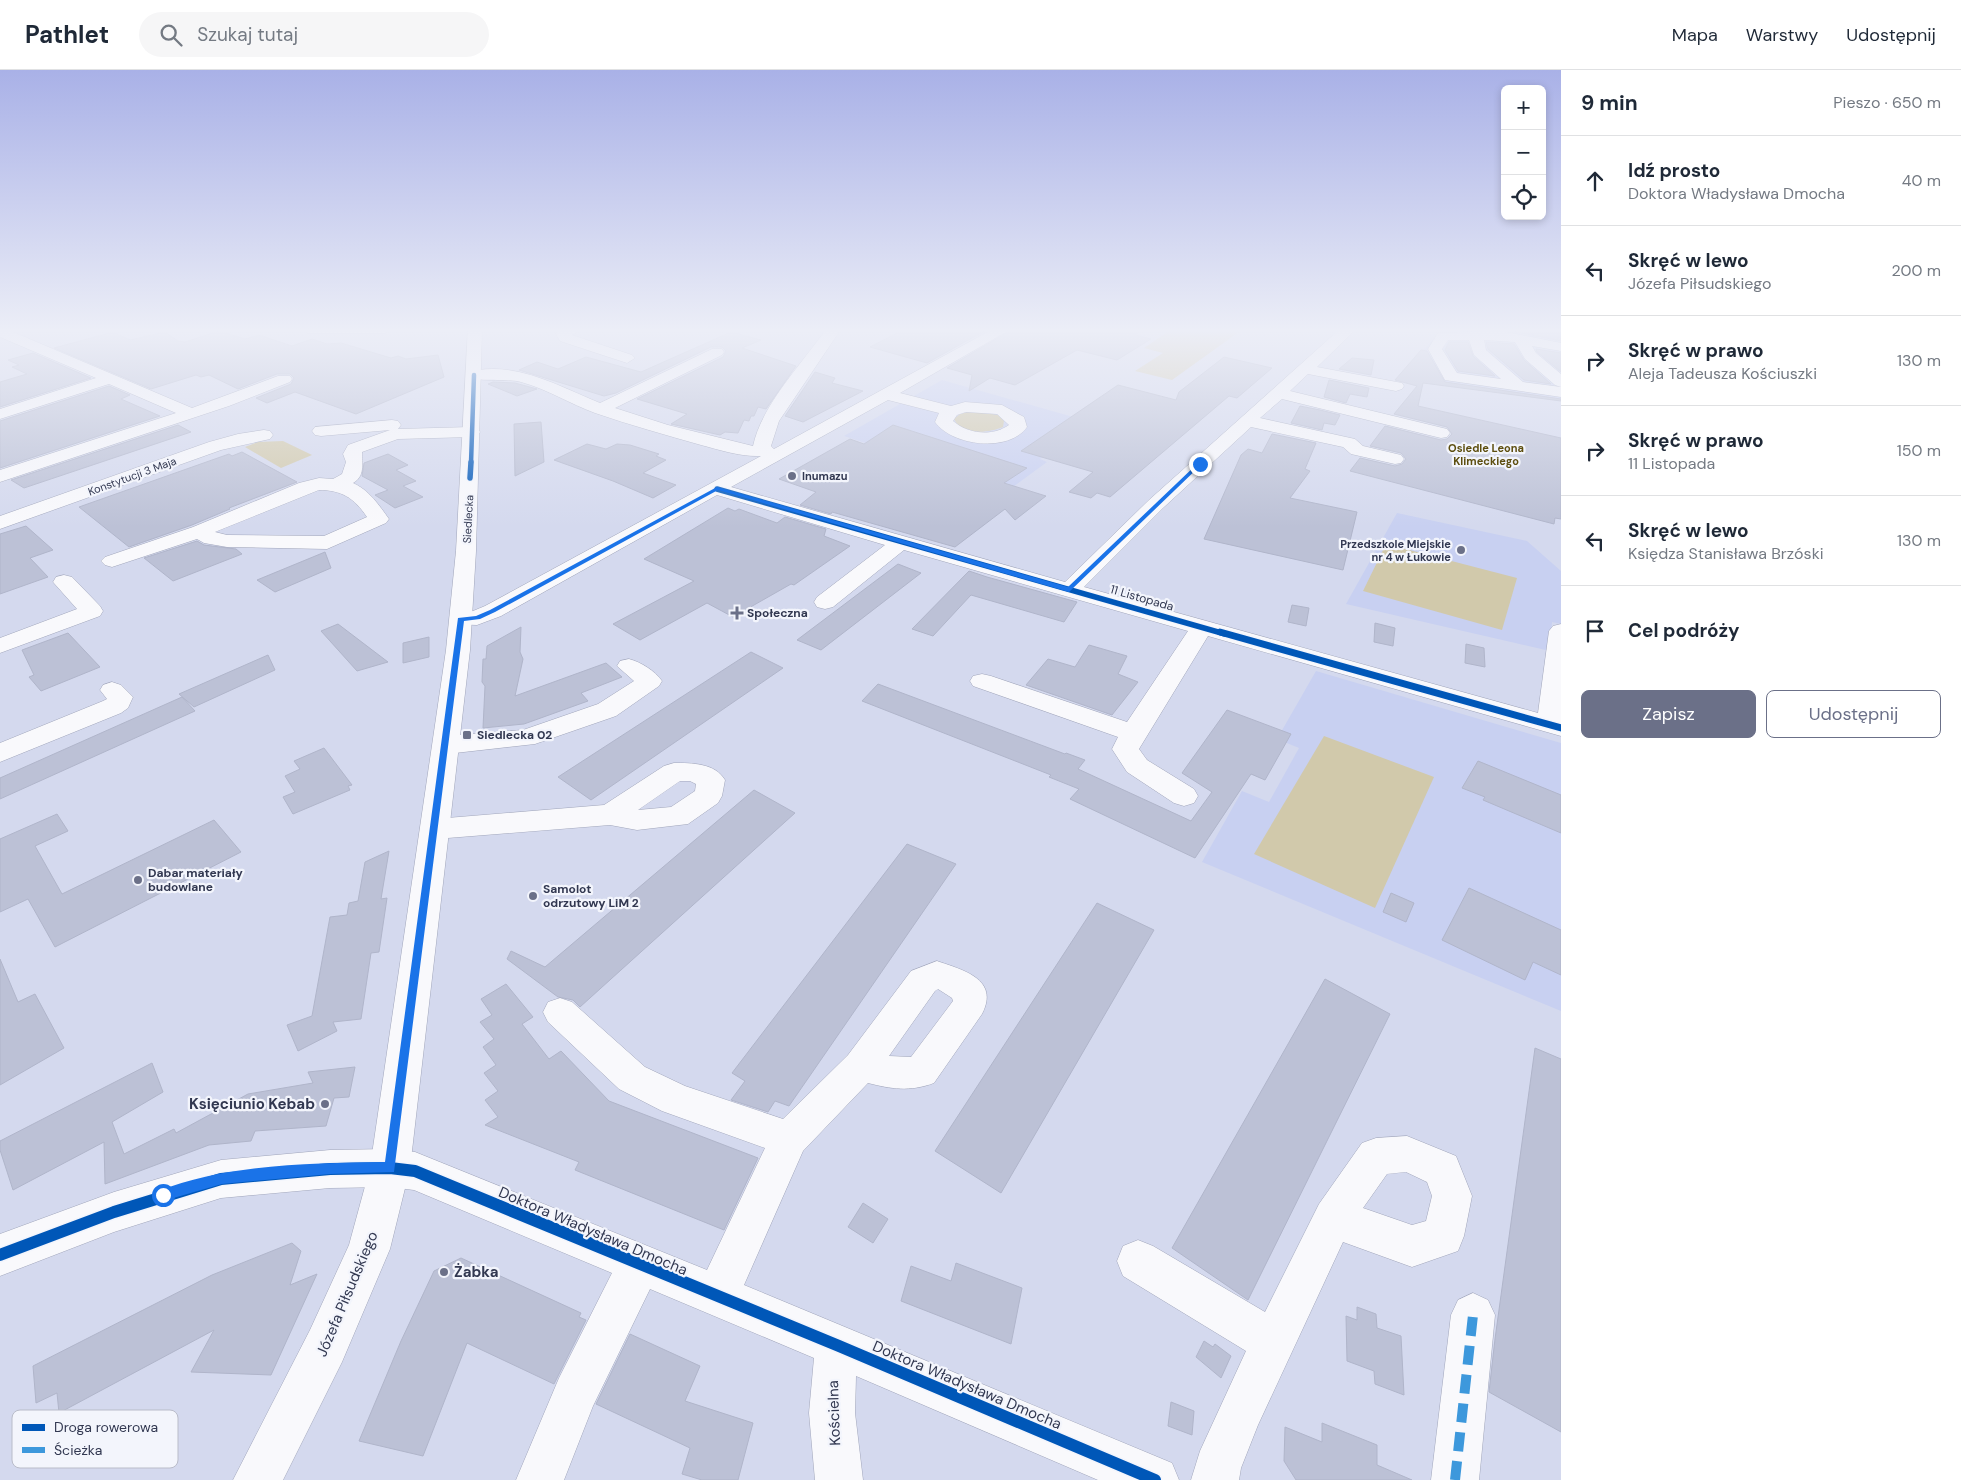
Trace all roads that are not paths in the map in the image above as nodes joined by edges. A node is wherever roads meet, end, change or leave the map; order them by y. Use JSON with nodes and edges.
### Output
{"nodes":[{"id":1,"x":60,"y":395,"type":"edge"},
{"id":2,"x":147,"y":395,"type":"edge"},
{"id":3,"x":241,"y":395,"type":"edge"},
{"id":4,"x":473,"y":395,"type":"edge"},
{"id":5,"x":568,"y":395,"type":"edge"},
{"id":6,"x":627,"y":395,"type":"edge"},
{"id":7,"x":788,"y":395,"type":"edge"},
{"id":8,"x":884,"y":395,"type":"edge"},
{"id":9,"x":889,"y":395,"type":"edge"},
{"id":10,"x":1276,"y":395,"type":"edge"},
{"id":11,"x":1286,"y":395,"type":"edge"},
{"id":12,"x":600,"y":408,"type":"junction"},
{"id":13,"x":951,"y":411,"type":"junction"},
{"id":14,"x":191,"y":413,"type":"junction"},
{"id":15,"x":0,"y":414,"type":"edge"},
{"id":16,"x":1248,"y":421,"type":"junction"},
{"id":17,"x":472,"y":425,"type":"junction"},
{"id":18,"x":321,"y":431,"type":"dead end"},
{"id":19,"x":1441,"y":432,"type":"dead end"},
{"id":20,"x":264,"y":435,"type":"dead end"},
{"id":21,"x":1002,"y":436,"type":"junction"},
{"id":22,"x":113,"y":439,"type":"junction"},
{"id":23,"x":769,"y":454,"type":"junction"},
{"id":24,"x":996,"y":454,"type":"dead end"},
{"id":25,"x":1395,"y":458,"type":"dead end"},
{"id":26,"x":160,"y":466,"type":"junction"},
{"id":27,"x":0,"y":476,"type":"edge"},
{"id":28,"x":337,"y":484,"type":"junction"},
{"id":29,"x":717,"y":488,"type":"junction"},
{"id":30,"x":3,"y":518,"type":"edge"},
{"id":31,"x":200,"y":531,"type":"junction"},
{"id":32,"x":901,"y":542,"type":"junction"},
{"id":33,"x":112,"y":561,"type":"dead end"},
{"id":34,"x":64,"y":582,"type":"dead end"},
{"id":35,"x":1069,"y":590,"type":"junction"},
{"id":36,"x":824,"y":602,"type":"dead end"},
{"id":37,"x":461,"y":619,"type":"junction"},
{"id":38,"x":1202,"y":627,"type":"junction"},
{"id":39,"x":1561,"y":631,"type":"edge"},
{"id":40,"x":0,"y":646,"type":"edge"},
{"id":41,"x":629,"y":666,"type":"dead end"},
{"id":42,"x":982,"y":681,"type":"dead end"},
{"id":43,"x":112,"y":690,"type":"dead end"},
{"id":44,"x":1555,"y":726,"type":"edge"},
{"id":45,"x":1133,"y":733,"type":"junction"},
{"id":46,"x":446,"y":745,"type":"junction"},
{"id":47,"x":0,"y":753,"type":"edge"},
{"id":48,"x":1184,"y":796,"type":"dead end"},
{"id":49,"x":610,"y":815,"type":"dead end"},
{"id":50,"x":435,"y":829,"type":"junction"},
{"id":51,"x":560,"y":1012,"type":"dead end"},
{"id":52,"x":861,"y":1066,"type":"dead end"},
{"id":53,"x":789,"y":1139,"type":"junction"},
{"id":54,"x":390,"y":1168,"type":"junction"},
{"id":55,"x":1333,"y":1218,"type":"dead end"},
{"id":56,"x":0,"y":1255,"type":"edge"},
{"id":57,"x":1138,"y":1261,"type":"dead end"},
{"id":58,"x":639,"y":1265,"type":"junction"},
{"id":59,"x":717,"y":1297,"type":"junction"},
{"id":60,"x":1473,"y":1315,"type":"dead end"},
{"id":61,"x":1274,"y":1342,"type":"junction"},
{"id":62,"x":839,"y":1346,"type":"junction"},
{"id":63,"x":257,"y":1480,"type":"edge"},
{"id":64,"x":540,"y":1480,"type":"edge"},
{"id":65,"x":839,"y":1480,"type":"edge"},
{"id":66,"x":1155,"y":1480,"type":"edge"},
{"id":67,"x":1214,"y":1480,"type":"edge"},
{"id":68,"x":1454,"y":1480,"type":"edge"}],
"edges":[{"from":1,"to":15,"type":"street"},
{"from":2,"to":14,"type":"street"},
{"from":3,"to":14,"type":"street"},
{"from":4,"to":17,"type":"street","name":"Siedlecka"},
{"from":5,"to":12,"type":"street"},
{"from":6,"to":12,"type":"street"},
{"from":7,"to":23,"type":"street"},
{"from":8,"to":23,"type":"street"},
{"from":9,"to":13,"type":"street"},
{"from":10,"to":16,"type":"street"},
{"from":11,"to":19,"type":"street"},
{"from":12,"to":23,"type":"street"},
{"from":13,"to":21,"type":"street"},
{"from":13,"to":21,"type":"street"},
{"from":14,"to":22,"type":"street"},
{"from":16,"to":25,"type":"street"},
{"from":16,"to":35,"type":"street"},
{"from":17,"to":18,"type":"street"},
{"from":17,"to":28,"type":"street"},
{"from":17,"to":37,"type":"street","name":"Siedlecka"},
{"from":20,"to":26,"type":"street","name":"Konstytucji 3 Maja"},
{"from":21,"to":24,"type":"street"},
{"from":22,"to":26,"type":"street"},
{"from":22,"to":27,"type":"street"},
{"from":23,"to":29,"type":"street"},
{"from":26,"to":30,"type":"street","name":"Konstytucji 3 Maja"},
{"from":28,"to":31,"type":"street"},
{"from":28,"to":31,"type":"street"},
{"from":29,"to":32,"type":"street","name":"11 Listopada"},
{"from":29,"to":37,"type":"street"},
{"from":31,"to":33,"type":"street"},
{"from":32,"to":35,"type":"street","name":"11 Listopada"},
{"from":32,"to":36,"type":"street"},
{"from":34,"to":40,"type":"street"},
{"from":35,"to":38,"type":"street","name":"11 Listopada"},
{"from":37,"to":46,"type":"street","name":"Józefa Piłsudskiego"},
{"from":38,"to":44,"type":"street","name":"11 Listopada"},
{"from":38,"to":45,"type":"street"},
{"from":39,"to":44,"type":"street"},
{"from":41,"to":46,"type":"street"},
{"from":42,"to":45,"type":"street"},
{"from":43,"to":47,"type":"street"},
{"from":45,"to":48,"type":"street"},
{"from":46,"to":50,"type":"street","name":"Józefa Piłsudskiego"},
{"from":49,"to":50,"type":"street"},
{"from":50,"to":54,"type":"street","name":"Józefa Piłsudskiego"},
{"from":51,"to":53,"type":"street"},
{"from":52,"to":53,"type":"street"},
{"from":53,"to":59,"type":"street"},
{"from":54,"to":56,"type":"street","name":"Doktora Władysława Dmocha"},
{"from":54,"to":58,"type":"street","name":"Doktora Władysława Dmocha"},
{"from":54,"to":63,"type":"street","name":"Józefa Piłsudskiego"},
{"from":55,"to":61,"type":"street"},
{"from":57,"to":61,"type":"street"},
{"from":58,"to":59,"type":"street","name":"Doktora Władysława Dmocha"},
{"from":58,"to":64,"type":"street"},
{"from":59,"to":62,"type":"street","name":"Doktora Władysława Dmocha"},
{"from":60,"to":68,"type":"street"},
{"from":61,"to":67,"type":"street"},
{"from":62,"to":65,"type":"street","name":"Kościelna"},
{"from":62,"to":66,"type":"street","name":"Doktora Władysława Dmocha"}]}
